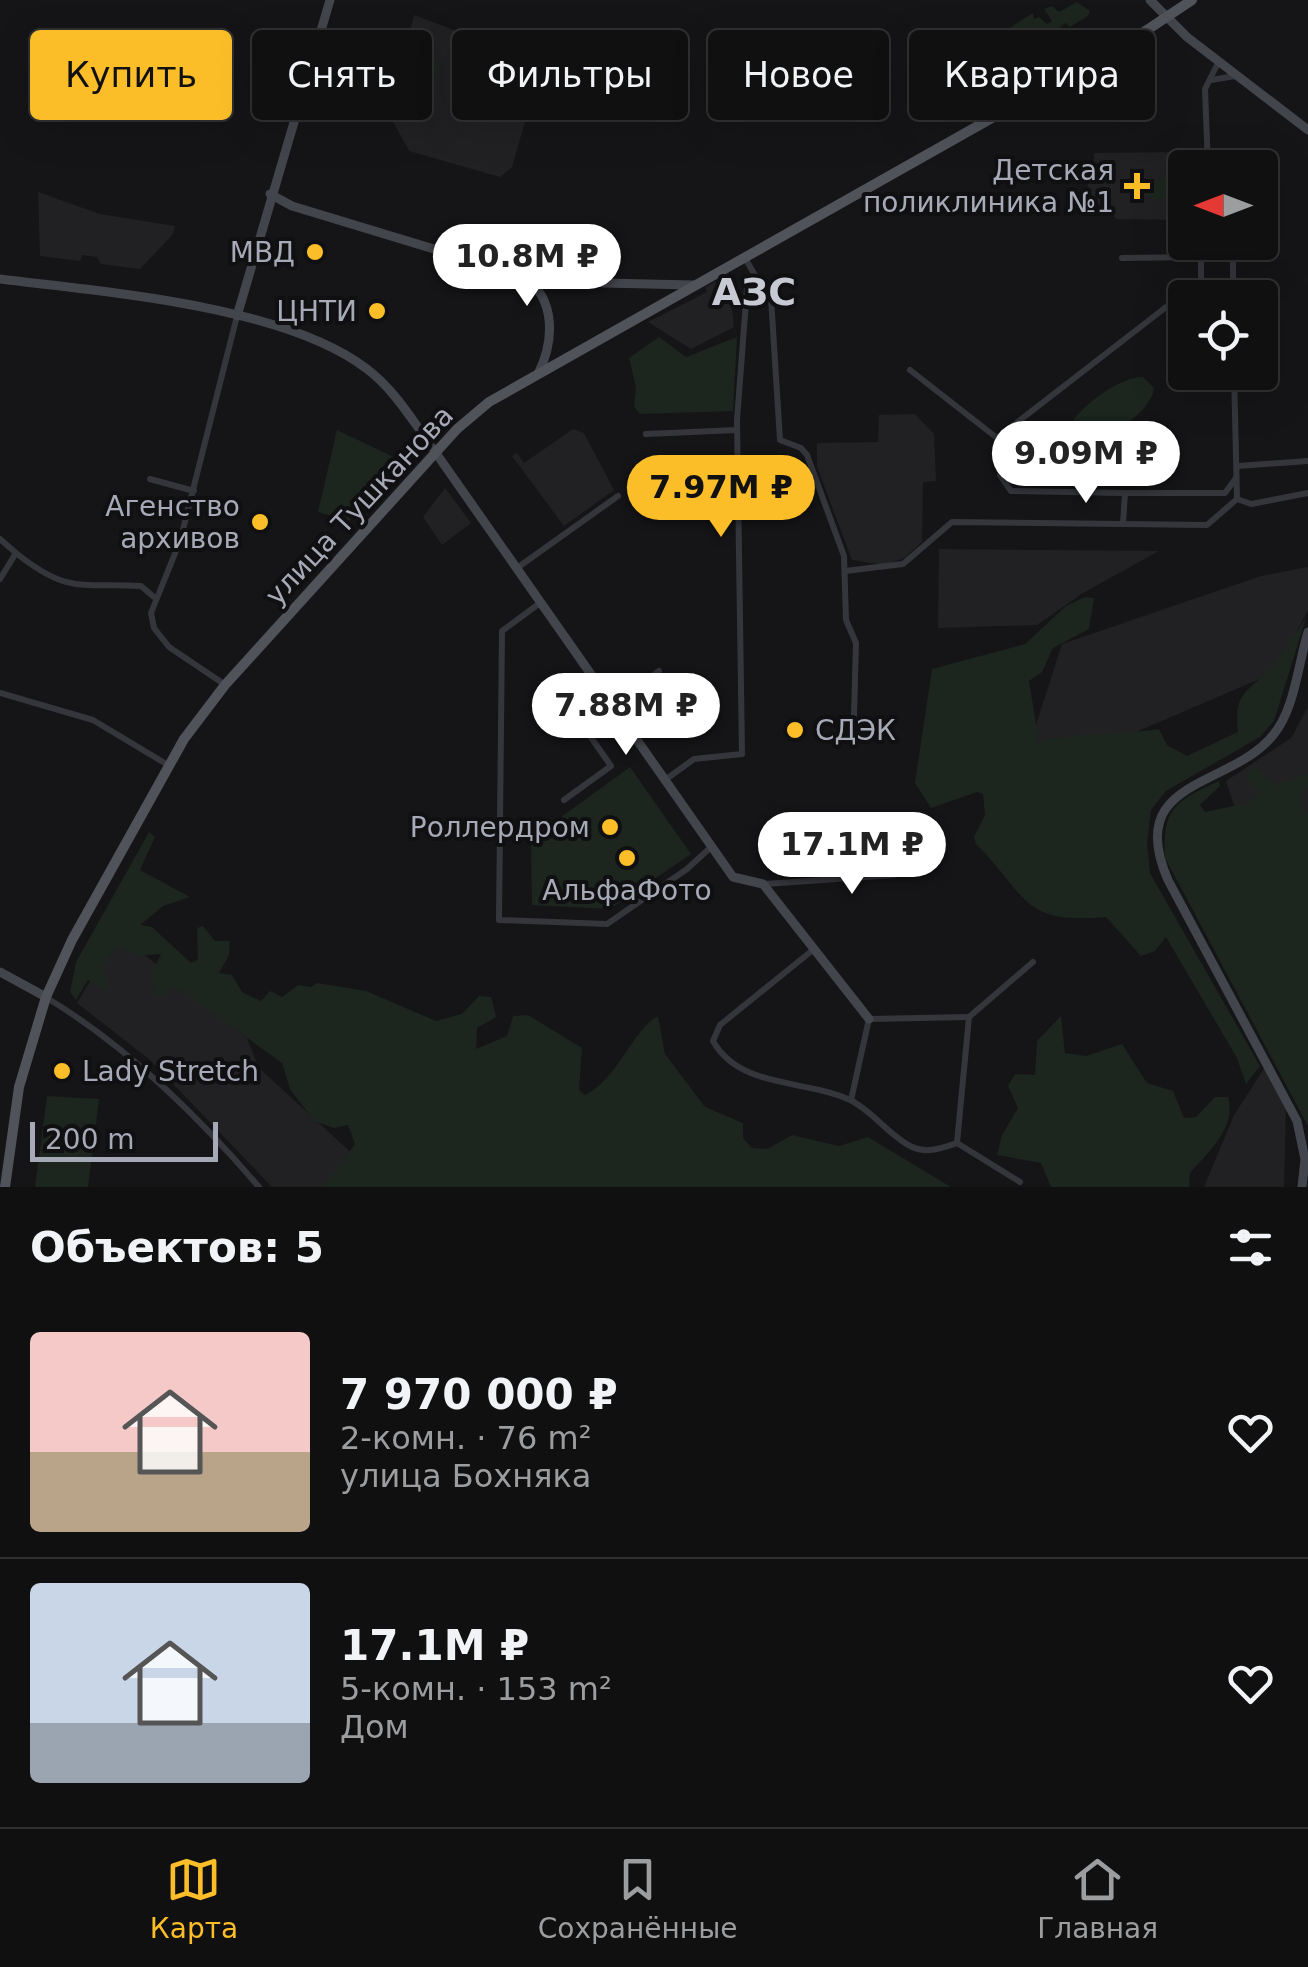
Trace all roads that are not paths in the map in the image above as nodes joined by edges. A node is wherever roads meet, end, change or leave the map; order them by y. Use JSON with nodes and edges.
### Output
{"nodes":[{"id":1,"x":330,"y":0,"type":"edge"},
{"id":2,"x":1150,"y":0,"type":"edge"},
{"id":3,"x":1192,"y":0,"type":"edge"},
{"id":4,"x":1167,"y":18,"type":"junction"},
{"id":5,"x":1206,"y":53,"type":"junction"},
{"id":6,"x":1218,"y":63,"type":"junction"},
{"id":7,"x":1235,"y":76,"type":"junction"},
{"id":8,"x":1206,"y":85,"type":"junction"},
{"id":9,"x":1308,"y":130,"type":"edge"},
{"id":10,"x":1208,"y":150,"type":"edge"},
{"id":11,"x":270,"y":194,"type":"junction"},
{"id":12,"x":745,"y":258,"type":"junction"},
{"id":13,"x":1122,"y":258,"type":"dead end"},
{"id":14,"x":1168,"y":258,"type":"edge"},
{"id":15,"x":1202,"y":260,"type":"edge"},
{"id":16,"x":483,"y":262,"type":"junction"},
{"id":17,"x":756,"y":276,"type":"junction"},
{"id":18,"x":0,"y":278,"type":"edge"},
{"id":19,"x":696,"y":285,"type":"junction"},
{"id":20,"x":237,"y":316,"type":"junction"},
{"id":21,"x":910,"y":370,"type":"dead end"},
{"id":22,"x":538,"y":375,"type":"junction"},
{"id":23,"x":1235,"y":390,"type":"edge"},
{"id":24,"x":737,"y":430,"type":"junction"},
{"id":25,"x":646,"y":434,"type":"dead end"},
{"id":26,"x":434,"y":454,"type":"junction"},
{"id":27,"x":1308,"y":461,"type":"edge"},
{"id":28,"x":1238,"y":466,"type":"junction"},
{"id":29,"x":1000,"y":475,"type":"dead end"},
{"id":30,"x":150,"y":478,"type":"dead end"},
{"id":31,"x":1237,"y":478,"type":"junction"},
{"id":32,"x":194,"y":491,"type":"junction"},
{"id":33,"x":1125,"y":493,"type":"junction"},
{"id":34,"x":1308,"y":493,"type":"edge"},
{"id":35,"x":618,"y":496,"type":"dead end"},
{"id":36,"x":1236,"y":499,"type":"junction"},
{"id":37,"x":1123,"y":524,"type":"junction"},
{"id":38,"x":0,"y":538,"type":"edge"},
{"id":39,"x":16,"y":553,"type":"junction"},
{"id":40,"x":516,"y":569,"type":"junction"},
{"id":41,"x":845,"y":571,"type":"junction"},
{"id":42,"x":0,"y":579,"type":"edge"},
{"id":43,"x":154,"y":599,"type":"junction"},
{"id":44,"x":540,"y":603,"type":"junction"},
{"id":45,"x":1308,"y":632,"type":"edge"},
{"id":46,"x":659,"y":671,"type":"dead end"},
{"id":47,"x":226,"y":685,"type":"junction"},
{"id":48,"x":0,"y":693,"type":"edge"},
{"id":49,"x":612,"y":706,"type":"junction"},
{"id":50,"x":854,"y":715,"type":"dead end"},
{"id":51,"x":168,"y":765,"type":"junction"},
{"id":52,"x":664,"y":780,"type":"junction"},
{"id":53,"x":564,"y":800,"type":"dead end"},
{"id":54,"x":711,"y":846,"type":"junction"},
{"id":55,"x":922,"y":861,"type":"dead end"},
{"id":56,"x":764,"y":884,"type":"junction"},
{"id":57,"x":814,"y":949,"type":"junction"},
{"id":58,"x":1034,"y":962,"type":"dead end"},
{"id":59,"x":0,"y":972,"type":"edge"},
{"id":60,"x":46,"y":997,"type":"junction"},
{"id":61,"x":969,"y":1018,"type":"junction"},
{"id":62,"x":869,"y":1019,"type":"junction"},
{"id":63,"x":851,"y":1100,"type":"junction"},
{"id":64,"x":957,"y":1142,"type":"junction"},
{"id":65,"x":1020,"y":1182,"type":"dead end"},
{"id":66,"x":4,"y":1187,"type":"edge"},
{"id":67,"x":258,"y":1187,"type":"edge"},
{"id":68,"x":1302,"y":1187,"type":"edge"}],
"edges":[{"from":1,"to":11,"type":"main road"},
{"from":2,"to":4,"type":"main road"},
{"from":3,"to":4,"type":"main road","name":"улица Тушканова"},
{"from":4,"to":5,"type":"main road"},
{"from":4,"to":12,"type":"main road","name":"улица Тушканова"},
{"from":5,"to":6,"type":"main road"},
{"from":5,"to":8,"type":"street"},
{"from":6,"to":7,"type":"main road"},
{"from":6,"to":8,"type":"street"},
{"from":7,"to":8,"type":"street"},
{"from":7,"to":9,"type":"main road"},
{"from":8,"to":10,"type":"street"},
{"from":11,"to":16,"type":"main road"},
{"from":11,"to":20,"type":"main road"},
{"from":12,"to":17,"type":"street"},
{"from":12,"to":19,"type":"main road","name":"улица Тушканова"},
{"from":13,"to":14,"type":"street"},
{"from":15,"to":21,"type":"street"},
{"from":16,"to":19,"type":"main road"},
{"from":16,"to":22,"type":"main road"},
{"from":17,"to":24,"type":"street"},
{"from":17,"to":41,"type":"street"},
{"from":18,"to":20,"type":"main road"},
{"from":19,"to":22,"type":"main road","name":"улица Тушканова"},
{"from":20,"to":26,"type":"main road"},
{"from":20,"to":32,"type":"street"},
{"from":22,"to":26,"type":"main road","name":"улица Тушканова"},
{"from":23,"to":28,"type":"street"},
{"from":24,"to":25,"type":"street"},
{"from":24,"to":52,"type":"street"},
{"from":26,"to":40,"type":"main road"},
{"from":26,"to":47,"type":"main road","name":"улица Тушканова"},
{"from":27,"to":28,"type":"street"},
{"from":28,"to":31,"type":"street"},
{"from":29,"to":33,"type":"street"},
{"from":30,"to":32,"type":"street"},
{"from":31,"to":33,"type":"street"},
{"from":31,"to":36,"type":"street"},
{"from":32,"to":43,"type":"street"},
{"from":33,"to":37,"type":"street"},
{"from":34,"to":36,"type":"street"},
{"from":35,"to":40,"type":"street"},
{"from":36,"to":37,"type":"street"},
{"from":37,"to":41,"type":"street"},
{"from":38,"to":39,"type":"street"},
{"from":39,"to":42,"type":"street"},
{"from":39,"to":43,"type":"street"},
{"from":40,"to":44,"type":"main road"},
{"from":41,"to":50,"type":"street"},
{"from":43,"to":47,"type":"street"},
{"from":44,"to":49,"type":"main road"},
{"from":44,"to":54,"type":"street"},
{"from":45,"to":68,"type":"main road"},
{"from":46,"to":49,"type":"street"},
{"from":47,"to":51,"type":"main road","name":"улица Тушканова"},
{"from":48,"to":51,"type":"street"},
{"from":49,"to":52,"type":"main road"},
{"from":49,"to":53,"type":"street"},
{"from":51,"to":60,"type":"main road","name":"улица Тушканова"},
{"from":52,"to":54,"type":"main road"},
{"from":54,"to":56,"type":"main road"},
{"from":55,"to":56,"type":"street"},
{"from":56,"to":57,"type":"main road"},
{"from":57,"to":62,"type":"main road"},
{"from":57,"to":63,"type":"street"},
{"from":58,"to":61,"type":"street"},
{"from":59,"to":60,"type":"main road"},
{"from":60,"to":66,"type":"main road","name":"улица Тушканова"},
{"from":60,"to":67,"type":"street"},
{"from":61,"to":62,"type":"street"},
{"from":61,"to":64,"type":"street"},
{"from":62,"to":63,"type":"street"},
{"from":63,"to":64,"type":"street"},
{"from":64,"to":65,"type":"street"}]}
